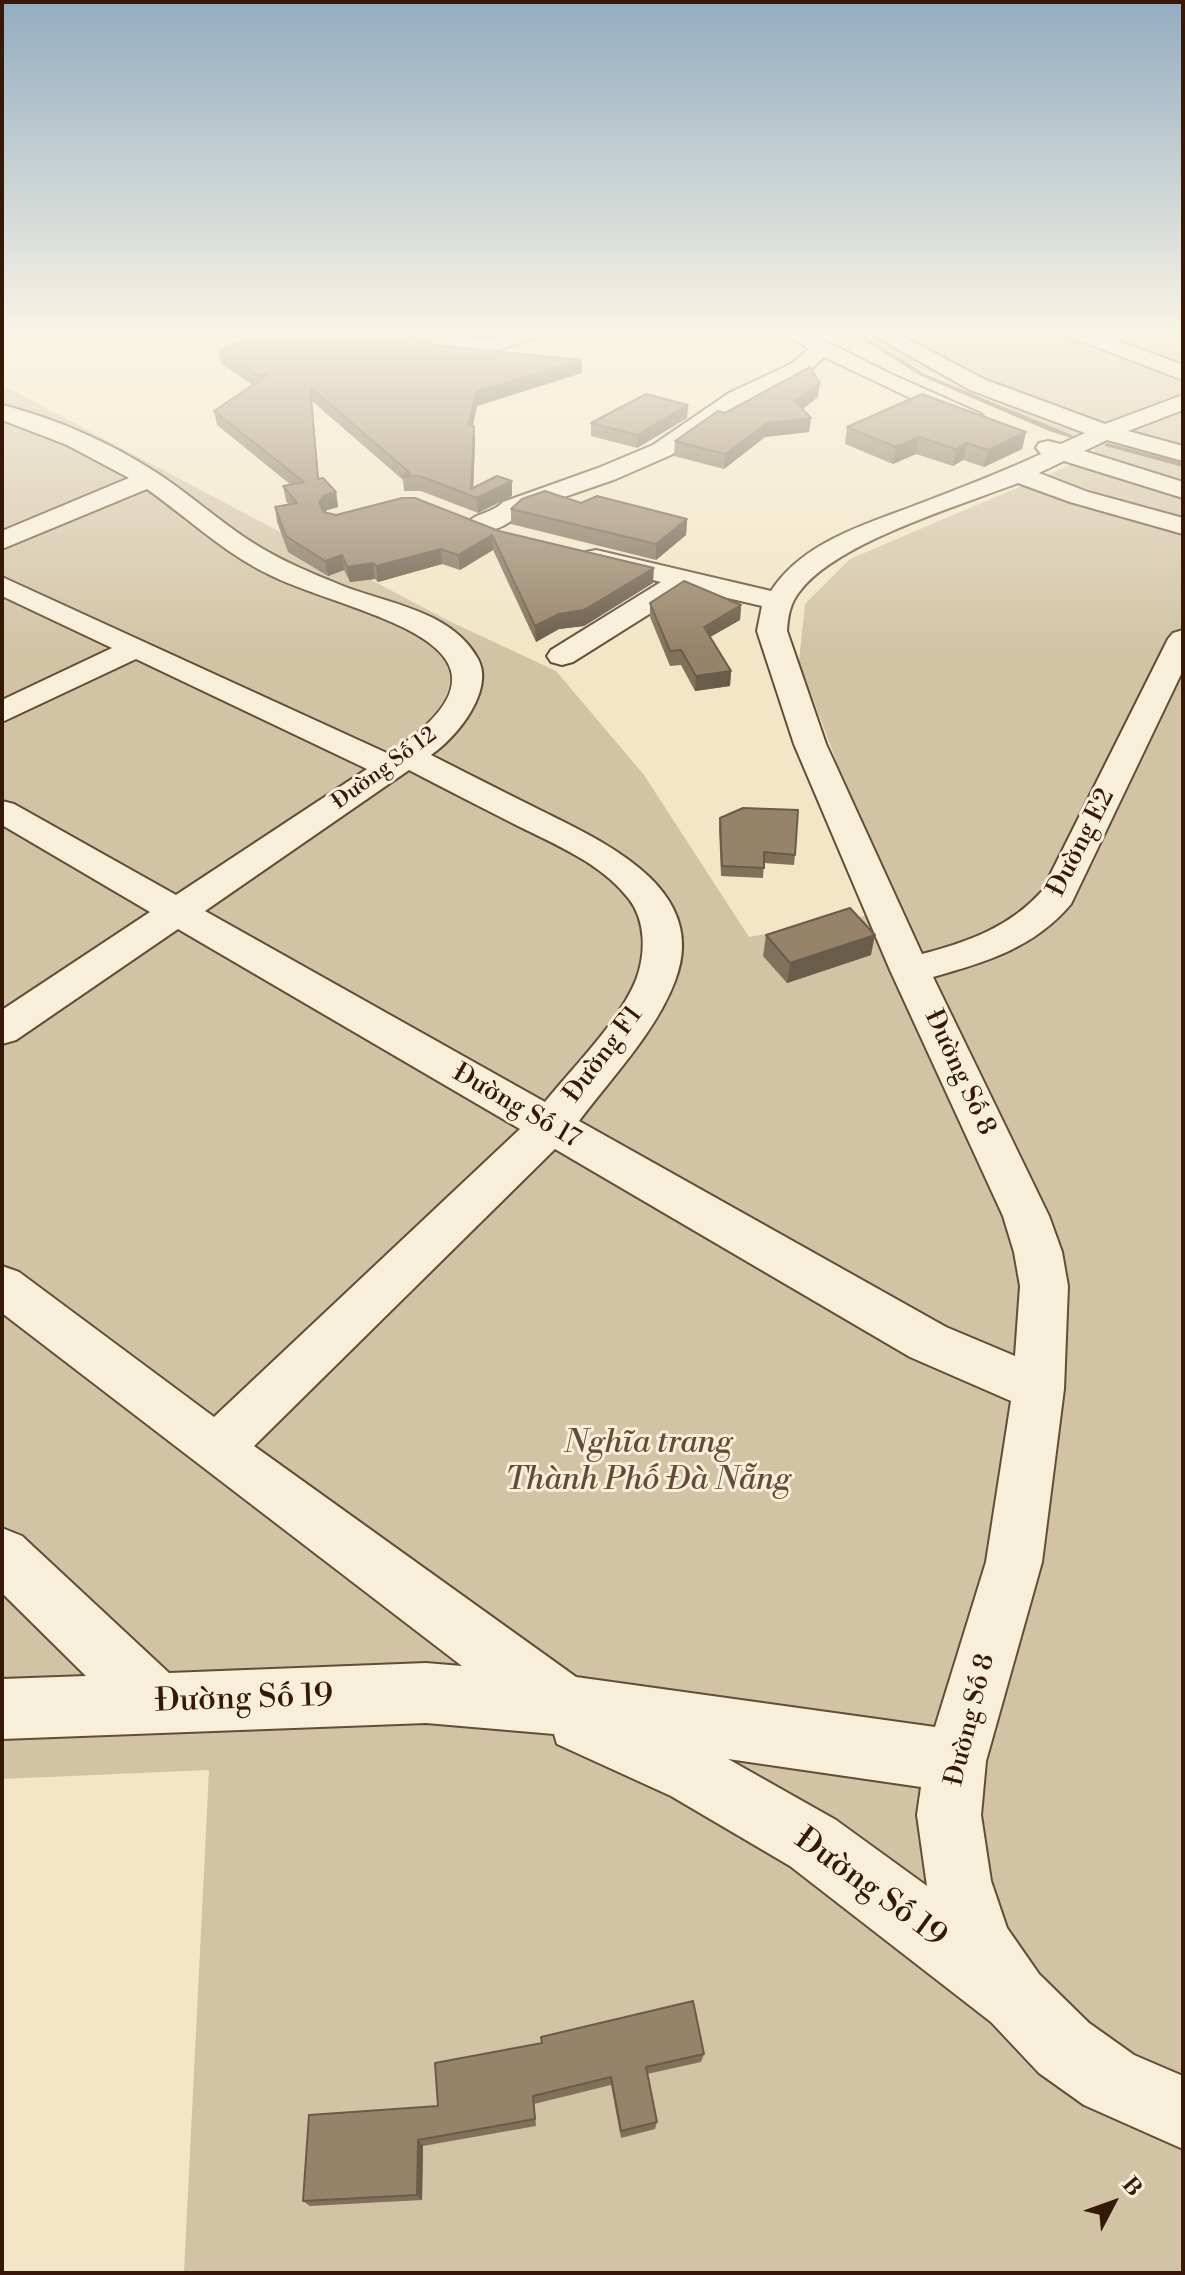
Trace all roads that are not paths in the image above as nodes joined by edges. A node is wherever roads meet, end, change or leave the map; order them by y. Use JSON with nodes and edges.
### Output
{"nodes":[{"id":1,"x":69,"y":438,"type":"edge"},
{"id":2,"x":680,"y":438,"type":"edge"},
{"id":3,"x":1087,"y":438,"type":"edge"},
{"id":4,"x":1127,"y":438,"type":"edge"},
{"id":5,"x":1183,"y":454,"type":"edge"},
{"id":6,"x":1036,"y":456,"type":"junction"},
{"id":7,"x":148,"y":479,"type":"junction"},
{"id":8,"x":1183,"y":490,"type":"edge"},
{"id":9,"x":450,"y":513,"type":"edge"},
{"id":10,"x":477,"y":526,"type":"junction"},
{"id":11,"x":1183,"y":526,"type":"edge"},
{"id":12,"x":509,"y":537,"type":"edge"},
{"id":13,"x":2,"y":541,"type":"edge"},
{"id":14,"x":568,"y":551,"type":"edge"},
{"id":15,"x":685,"y":579,"type":"junction"},
{"id":16,"x":2,"y":585,"type":"edge"},
{"id":17,"x":776,"y":601,"type":"junction"},
{"id":18,"x":1183,"y":639,"type":"edge"},
{"id":19,"x":134,"y":649,"type":"junction"},
{"id":20,"x":562,"y":656,"type":"dead end"},
{"id":21,"x":2,"y":712,"type":"edge"},
{"id":22,"x":400,"y":762,"type":"junction"},
{"id":23,"x":2,"y":811,"type":"edge"},
{"id":24,"x":178,"y":911,"type":"junction"},
{"id":25,"x":910,"y":970,"type":"junction"},
{"id":26,"x":2,"y":1030,"type":"edge"},
{"id":27,"x":550,"y":1127,"type":"junction"},
{"id":28,"x":2,"y":1286,"type":"edge"},
{"id":29,"x":1038,"y":1389,"type":"junction"},
{"id":30,"x":216,"y":1449,"type":"junction"},
{"id":31,"x":2,"y":1555,"type":"edge"},
{"id":32,"x":157,"y":1703,"type":"junction"},
{"id":33,"x":550,"y":1704,"type":"junction"},
{"id":34,"x":2,"y":1709,"type":"edge"},
{"id":35,"x":955,"y":1761,"type":"junction"},
{"id":36,"x":1015,"y":1998,"type":"junction"},
{"id":37,"x":1183,"y":2113,"type":"edge"}],
"edges":[{"from":1,"to":7,"type":"street","name":"Đường Số 12"},
{"from":2,"to":10,"type":"street"},
{"from":3,"to":6,"type":"street"},
{"from":4,"to":5,"type":"street"},
{"from":6,"to":8,"type":"street"},
{"from":6,"to":11,"type":"street"},
{"from":6,"to":17,"type":"street"},
{"from":7,"to":13,"type":"street"},
{"from":7,"to":22,"type":"street","name":"Đường Số 12"},
{"from":9,"to":10,"type":"street"},
{"from":10,"to":12,"type":"street"},
{"from":14,"to":15,"type":"street"},
{"from":15,"to":17,"type":"street"},
{"from":15,"to":20,"type":"street"},
{"from":16,"to":19,"type":"street","name":"Đường F1"},
{"from":17,"to":25,"type":"street","name":"Đường Số 8"},
{"from":18,"to":25,"type":"street","name":"Đường E2"},
{"from":19,"to":21,"type":"street"},
{"from":19,"to":22,"type":"street","name":"Đường F1"},
{"from":22,"to":24,"type":"street","name":"Đường Số 12"},
{"from":22,"to":27,"type":"street","name":"Đường F1"},
{"from":23,"to":24,"type":"street","name":"Đường Số 17"},
{"from":24,"to":26,"type":"street","name":"Đường Số 12"},
{"from":24,"to":27,"type":"street","name":"Đường Số 17"},
{"from":25,"to":29,"type":"street","name":"Đường Số 8"},
{"from":27,"to":29,"type":"street","name":"Đường Số 17"},
{"from":27,"to":30,"type":"street","name":"Đường F1"},
{"from":28,"to":30,"type":"street"},
{"from":29,"to":35,"type":"street","name":"Đường Số 8"},
{"from":30,"to":33,"type":"street"},
{"from":31,"to":32,"type":"street"},
{"from":32,"to":33,"type":"street","name":"Đường Số 19"},
{"from":32,"to":34,"type":"street","name":"Đường Số 19"},
{"from":33,"to":35,"type":"street","name":"Đường Số 19"},
{"from":33,"to":36,"type":"street","name":"Đường Số 19"},
{"from":35,"to":36,"type":"street","name":"Đường Số 8"},
{"from":36,"to":37,"type":"street","name":"Đường Số 19"}]}
